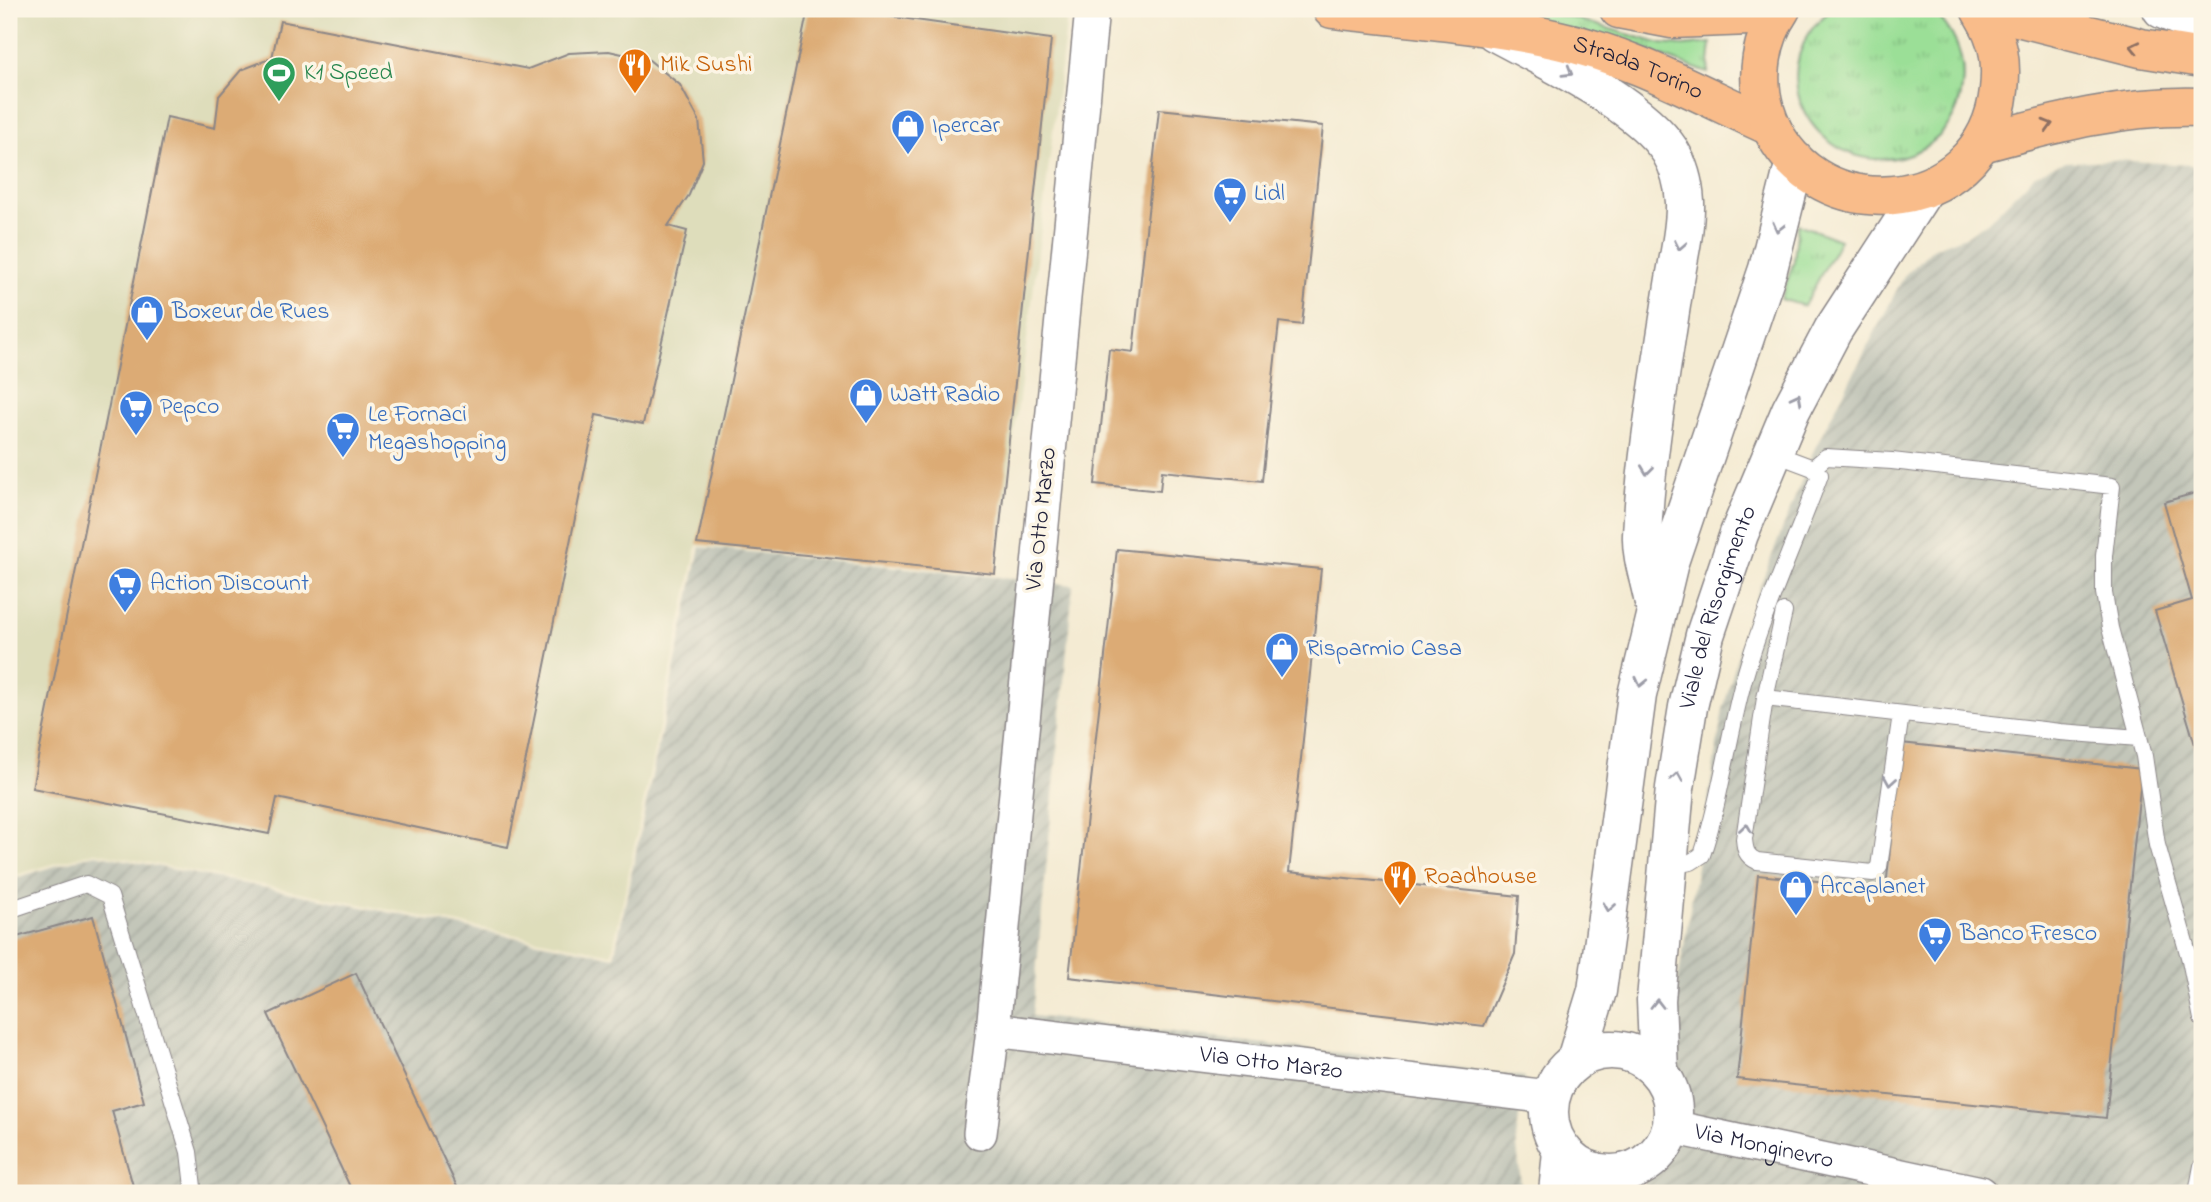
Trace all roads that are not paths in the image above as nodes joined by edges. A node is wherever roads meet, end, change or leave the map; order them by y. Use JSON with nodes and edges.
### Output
{"nodes":[{"id":1,"x":1093,"y":9,"type":"edge"},
{"id":2,"x":1332,"y":9,"type":"edge"},
{"id":3,"x":1619,"y":9,"type":"edge"},
{"id":4,"x":1980,"y":9,"type":"edge"},
{"id":5,"x":1986,"y":9,"type":"edge"},
{"id":6,"x":2162,"y":9,"type":"edge"},
{"id":7,"x":1779,"y":12,"type":"edge"},
{"id":8,"x":2202,"y":26,"type":"edge"},
{"id":9,"x":1486,"y":27,"type":"junction"},
{"id":10,"x":2202,"y":58,"type":"edge"},
{"id":11,"x":2202,"y":107,"type":"edge"},
{"id":12,"x":1770,"y":126,"type":"junction"},
{"id":13,"x":1982,"y":143,"type":"junction"},
{"id":14,"x":1795,"y":161,"type":"junction"},
{"id":15,"x":1924,"y":190,"type":"junction"},
{"id":16,"x":1773,"y":452,"type":"junction"},
{"id":17,"x":1813,"y":468,"type":"junction"},
{"id":18,"x":1784,"y":611,"type":"dead end"},
{"id":19,"x":1657,"y":615,"type":"junction"},
{"id":20,"x":1765,"y":698,"type":"junction"},
{"id":21,"x":1901,"y":714,"type":"junction"},
{"id":22,"x":2139,"y":738,"type":"junction"},
{"id":23,"x":1668,"y":866,"type":"junction"},
{"id":24,"x":9,"y":910,"type":"edge"},
{"id":25,"x":2202,"y":1019,"type":"edge"},
{"id":26,"x":993,"y":1030,"type":"junction"},
{"id":27,"x":1576,"y":1060,"type":"junction"},
{"id":28,"x":1659,"y":1072,"type":"junction"},
{"id":29,"x":1549,"y":1097,"type":"junction"},
{"id":30,"x":1672,"y":1127,"type":"junction"},
{"id":31,"x":980,"y":1133,"type":"dead end"},
{"id":32,"x":1562,"y":1151,"type":"junction"},
{"id":33,"x":2202,"y":1166,"type":"edge"},
{"id":34,"x":1631,"y":1182,"type":"edge"},
{"id":35,"x":187,"y":1193,"type":"edge"},
{"id":36,"x":1558,"y":1193,"type":"edge"},
{"id":37,"x":1981,"y":1193,"type":"edge"},
{"id":38,"x":2197,"y":1193,"type":"edge"}],
"edges":[{"from":1,"to":26,"type":"street","name":"Via Otto Marzo"},
{"from":2,"to":9,"type":"main road","name":"Strada Torino"},
{"from":3,"to":7,"type":"main road","name":"Strada Torino"},
{"from":4,"to":13,"type":"main road"},
{"from":10,"to":5,"type":"main road","one_way":true},
{"from":6,"to":8,"type":"street"},
{"from":7,"to":12,"type":"main road"},
{"from":9,"to":12,"type":"main road","name":"Strada Torino"},
{"from":9,"to":19,"type":"street","one_way":true},
{"from":13,"to":11,"type":"main road","one_way":true},
{"from":12,"to":14,"type":"main road"},
{"from":13,"to":15,"type":"main road"},
{"from":14,"to":15,"type":"main road"},
{"from":14,"to":19,"type":"street","one_way":true},
{"from":16,"to":15,"type":"street","name":"Viale del Risorgimento","one_way":true},
{"from":16,"to":17,"type":"lane"},
{"from":23,"to":16,"type":"street","name":"Viale del Risorgimento","one_way":true},
{"from":17,"to":22,"type":"lane"},
{"from":17,"to":23,"type":"lane"},
{"from":18,"to":20,"type":"lane"},
{"from":19,"to":27,"type":"street","one_way":true},
{"from":20,"to":21,"type":"lane"},
{"from":21,"to":20,"type":"lane","one_way":true},
{"from":21,"to":22,"type":"lane"},
{"from":22,"to":25,"type":"lane"},
{"from":28,"to":23,"type":"street","name":"Viale del Risorgimento","one_way":true},
{"from":24,"to":35,"type":"lane"},
{"from":26,"to":29,"type":"street","name":"Via Otto Marzo"},
{"from":26,"to":31,"type":"street","name":"Via Otto Marzo"},
{"from":27,"to":28,"type":"street"},
{"from":27,"to":29,"type":"street"},
{"from":28,"to":30,"type":"street"},
{"from":29,"to":32,"type":"street"},
{"from":30,"to":34,"type":"street"},
{"from":30,"to":37,"type":"street","name":"Via Monginevro"},
{"from":32,"to":34,"type":"street"},
{"from":32,"to":36,"type":"street"},
{"from":33,"to":38,"type":"lane"}]}
